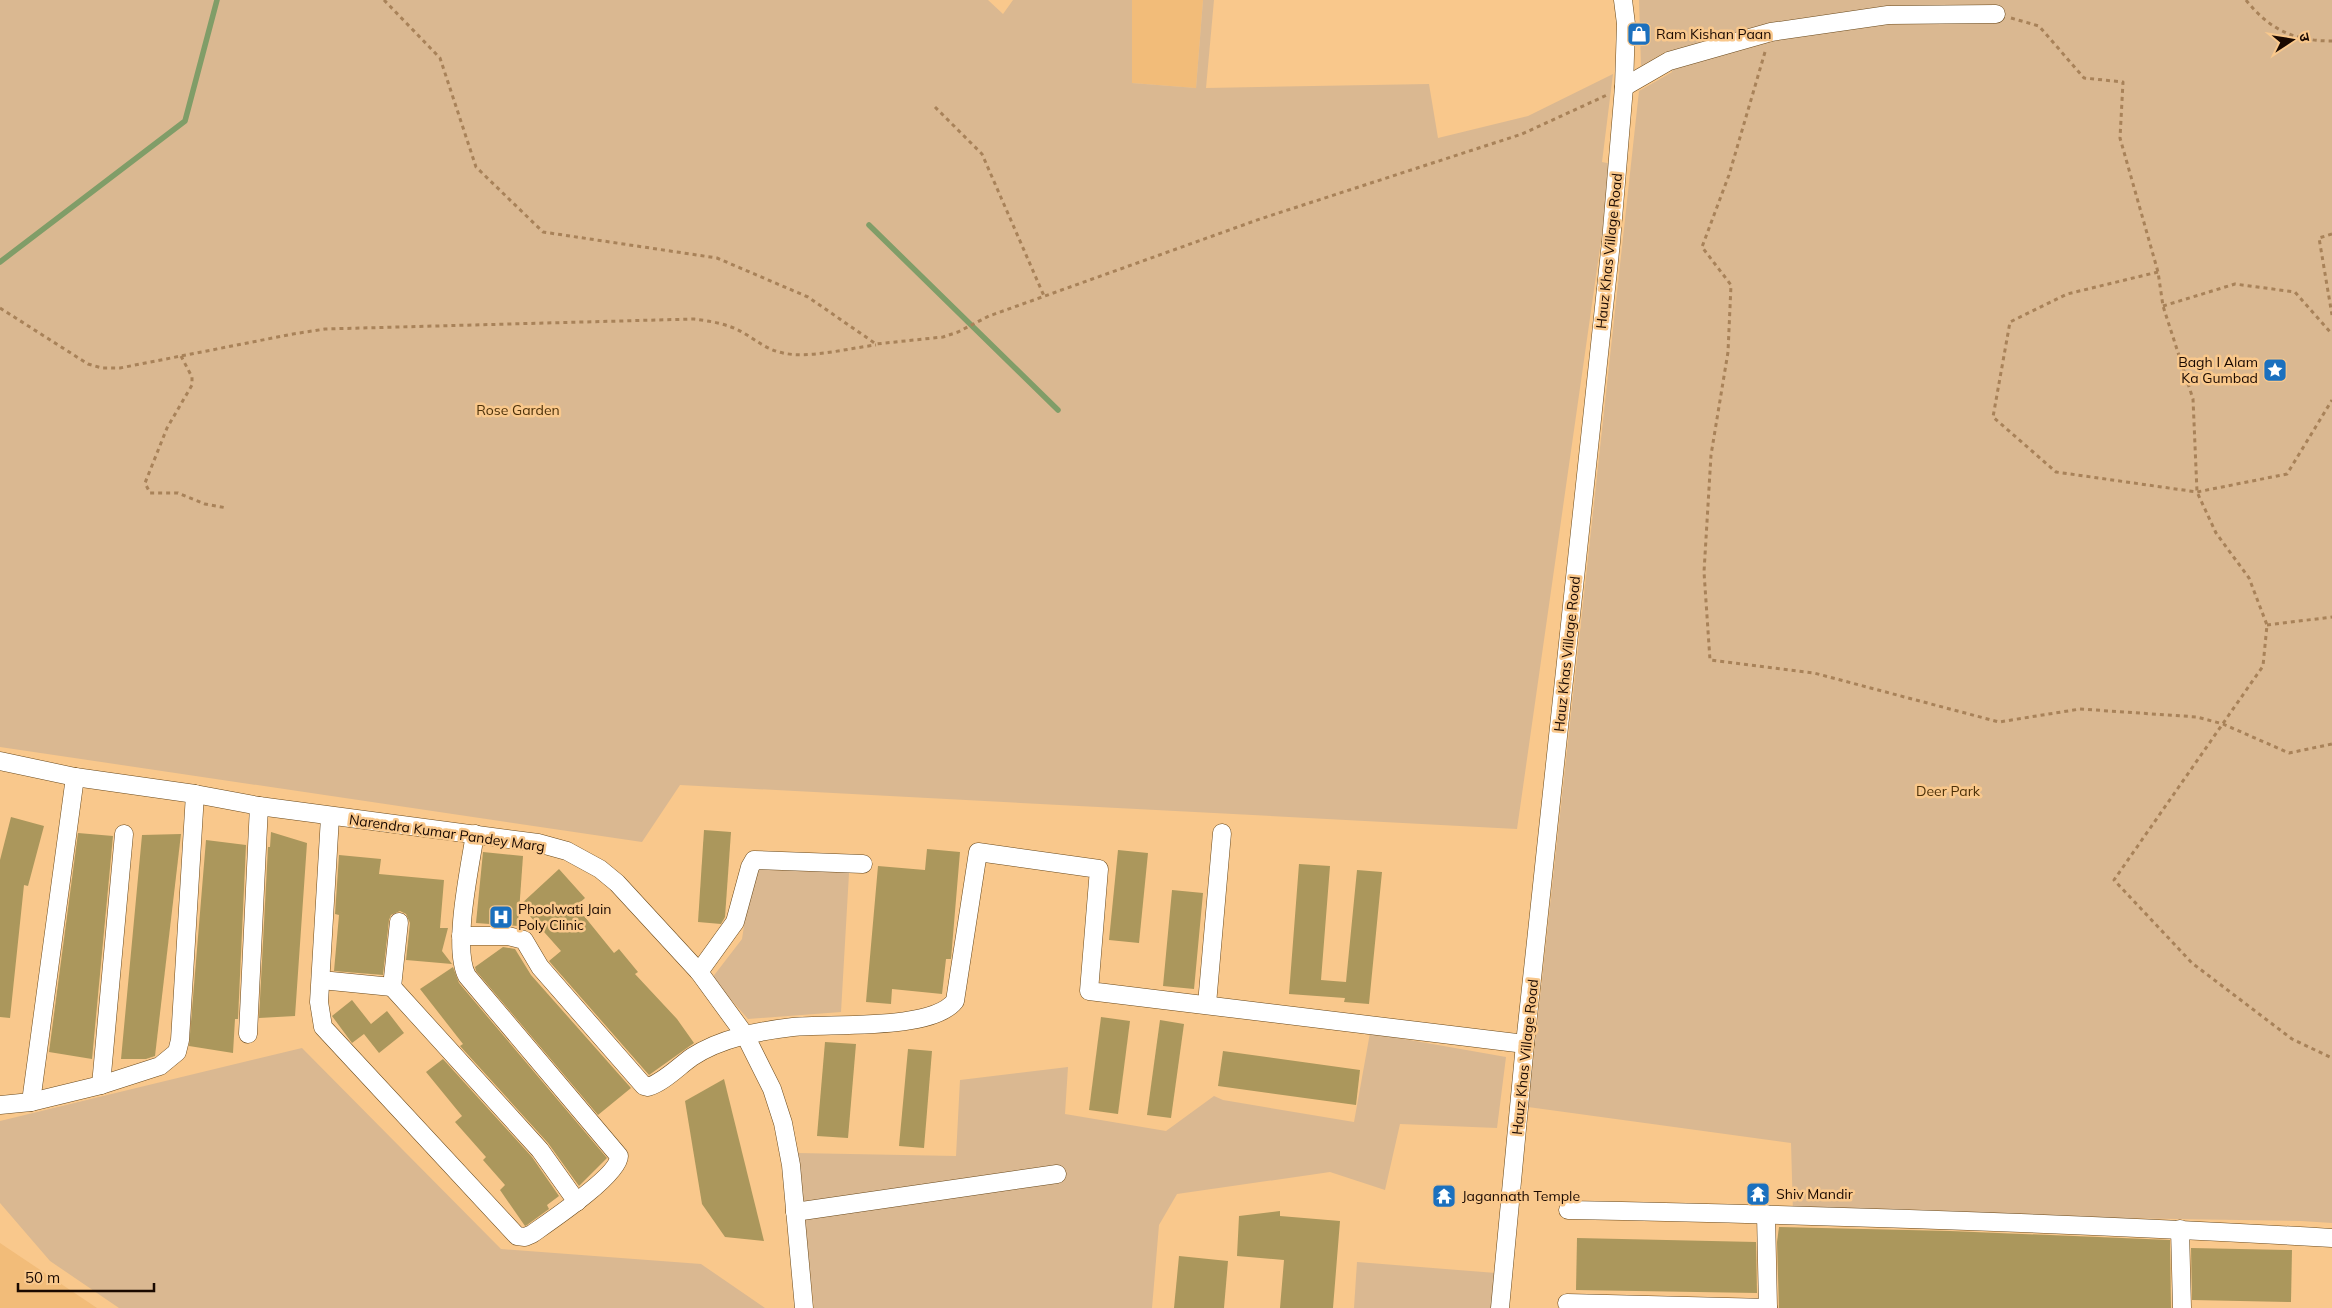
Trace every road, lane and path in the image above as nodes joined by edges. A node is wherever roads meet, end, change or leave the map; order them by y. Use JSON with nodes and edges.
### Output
{"nodes":[{"id":1,"x":384,"y":0,"type":"edge"},
{"id":2,"x":1624,"y":0,"type":"edge"},
{"id":3,"x":2246,"y":0,"type":"edge"},
{"id":4,"x":1888,"y":7,"type":"edge"},
{"id":5,"x":1996,"y":14,"type":"joint"},
{"id":6,"x":1771,"y":32,"type":"junction"},
{"id":7,"x":2332,"y":41,"type":"edge"},
{"id":8,"x":1624,"y":87,"type":"junction"},
{"id":9,"x":934,"y":107,"type":"dead end"},
{"id":10,"x":2332,"y":234,"type":"edge"},
{"id":11,"x":2158,"y":272,"type":"junction"},
{"id":12,"x":1044,"y":296,"type":"junction"},
{"id":13,"x":2163,"y":306,"type":"junction"},
{"id":14,"x":0,"y":308,"type":"edge"},
{"id":15,"x":2332,"y":315,"type":"edge"},
{"id":16,"x":2332,"y":334,"type":"edge"},
{"id":17,"x":876,"y":344,"type":"junction"},
{"id":18,"x":181,"y":356,"type":"junction"},
{"id":19,"x":2332,"y":400,"type":"edge"},
{"id":20,"x":2197,"y":492,"type":"junction"},
{"id":21,"x":227,"y":508,"type":"dead end"},
{"id":22,"x":2332,"y":617,"type":"edge"},
{"id":23,"x":2267,"y":625,"type":"junction"},
{"id":24,"x":2223,"y":724,"type":"junction"},
{"id":25,"x":2332,"y":744,"type":"edge"},
{"id":26,"x":0,"y":761,"type":"edge"},
{"id":27,"x":75,"y":777,"type":"junction"},
{"id":28,"x":195,"y":794,"type":"junction"},
{"id":29,"x":259,"y":806,"type":"junction"},
{"id":30,"x":330,"y":817,"type":"junction"},
{"id":31,"x":1222,"y":833,"type":"dead end"},
{"id":32,"x":124,"y":834,"type":"dead end"},
{"id":33,"x":475,"y":834,"type":"junction"},
{"id":34,"x":863,"y":864,"type":"dead end"},
{"id":35,"x":399,"y":922,"type":"dead end"},
{"id":36,"x":462,"y":936,"type":"junction"},
{"id":37,"x":699,"y":972,"type":"junction"},
{"id":38,"x":321,"y":980,"type":"junction"},
{"id":39,"x":392,"y":987,"type":"junction"},
{"id":40,"x":1207,"y":1004,"type":"junction"},
{"id":41,"x":248,"y":1034,"type":"dead end"},
{"id":42,"x":744,"y":1035,"type":"junction"},
{"id":43,"x":1525,"y":1044,"type":"junction"},
{"id":44,"x":2332,"y":1058,"type":"edge"},
{"id":45,"x":101,"y":1085,"type":"junction"},
{"id":46,"x":31,"y":1102,"type":"junction"},
{"id":47,"x":0,"y":1105,"type":"edge"},
{"id":48,"x":1057,"y":1174,"type":"dead end"},
{"id":49,"x":577,"y":1202,"type":"junction"},
{"id":50,"x":1568,"y":1210,"type":"dead end"},
{"id":51,"x":795,"y":1212,"type":"junction"},
{"id":52,"x":1766,"y":1214,"type":"junction"},
{"id":53,"x":2180,"y":1229,"type":"junction"},
{"id":54,"x":2332,"y":1238,"type":"edge"},
{"id":55,"x":1567,"y":1303,"type":"dead end"},
{"id":56,"x":804,"y":1308,"type":"edge"},
{"id":57,"x":1500,"y":1308,"type":"edge"},
{"id":58,"x":1768,"y":1308,"type":"edge"},
{"id":59,"x":2182,"y":1308,"type":"edge"}],
"edges":[{"from":1,"to":17,"type":"path"},
{"from":2,"to":8,"type":"street","name":"Hauz Khas Village Road"},
{"from":3,"to":7,"type":"path"},
{"from":4,"to":5,"type":"street"},
{"from":4,"to":6,"type":"street"},
{"from":5,"to":11,"type":"path"},
{"from":6,"to":8,"type":"street"},
{"from":6,"to":24,"type":"path"},
{"from":8,"to":12,"type":"path"},
{"from":8,"to":43,"type":"street","name":"Hauz Khas Village Road"},
{"from":9,"to":12,"type":"path"},
{"from":10,"to":15,"type":"path"},
{"from":11,"to":13,"type":"path"},
{"from":11,"to":20,"type":"path"},
{"from":12,"to":17,"type":"path"},
{"from":13,"to":16,"type":"path"},
{"from":13,"to":20,"type":"path"},
{"from":14,"to":18,"type":"path"},
{"from":17,"to":18,"type":"path"},
{"from":18,"to":21,"type":"path"},
{"from":19,"to":20,"type":"path"},
{"from":20,"to":23,"type":"path"},
{"from":22,"to":23,"type":"path"},
{"from":23,"to":24,"type":"path"},
{"from":24,"to":25,"type":"path"},
{"from":24,"to":44,"type":"path"},
{"from":26,"to":27,"type":"street","name":"Narendra Kumar Pandey Marg"},
{"from":27,"to":28,"type":"street","name":"Narendra Kumar Pandey Marg"},
{"from":27,"to":46,"type":"street"},
{"from":28,"to":29,"type":"street","name":"Narendra Kumar Pandey Marg"},
{"from":28,"to":45,"type":"street"},
{"from":29,"to":30,"type":"street","name":"Narendra Kumar Pandey Marg"},
{"from":29,"to":41,"type":"street"},
{"from":30,"to":33,"type":"street","name":"Narendra Kumar Pandey Marg"},
{"from":30,"to":38,"type":"street"},
{"from":31,"to":40,"type":"street"},
{"from":32,"to":45,"type":"street"},
{"from":33,"to":36,"type":"street"},
{"from":33,"to":37,"type":"street","name":"Narendra Kumar Pandey Marg"},
{"from":34,"to":37,"type":"street"},
{"from":35,"to":39,"type":"street"},
{"from":36,"to":42,"type":"street"},
{"from":36,"to":49,"type":"street"},
{"from":37,"to":42,"type":"street","name":"Narendra Kumar Pandey Marg"},
{"from":38,"to":39,"type":"street"},
{"from":38,"to":49,"type":"street"},
{"from":39,"to":49,"type":"street"},
{"from":40,"to":42,"type":"street"},
{"from":40,"to":43,"type":"street"},
{"from":42,"to":51,"type":"street","name":"Narendra Kumar Pandey Marg"},
{"from":43,"to":57,"type":"street","name":"Hauz Khas Village Road"},
{"from":45,"to":46,"type":"street"},
{"from":46,"to":47,"type":"street"},
{"from":48,"to":51,"type":"street"},
{"from":50,"to":52,"type":"street"},
{"from":51,"to":56,"type":"street","name":"Narendra Kumar Pandey Marg"},
{"from":52,"to":53,"type":"street"},
{"from":52,"to":58,"type":"street"},
{"from":53,"to":54,"type":"street"},
{"from":53,"to":59,"type":"street"},
{"from":55,"to":58,"type":"street"}]}
